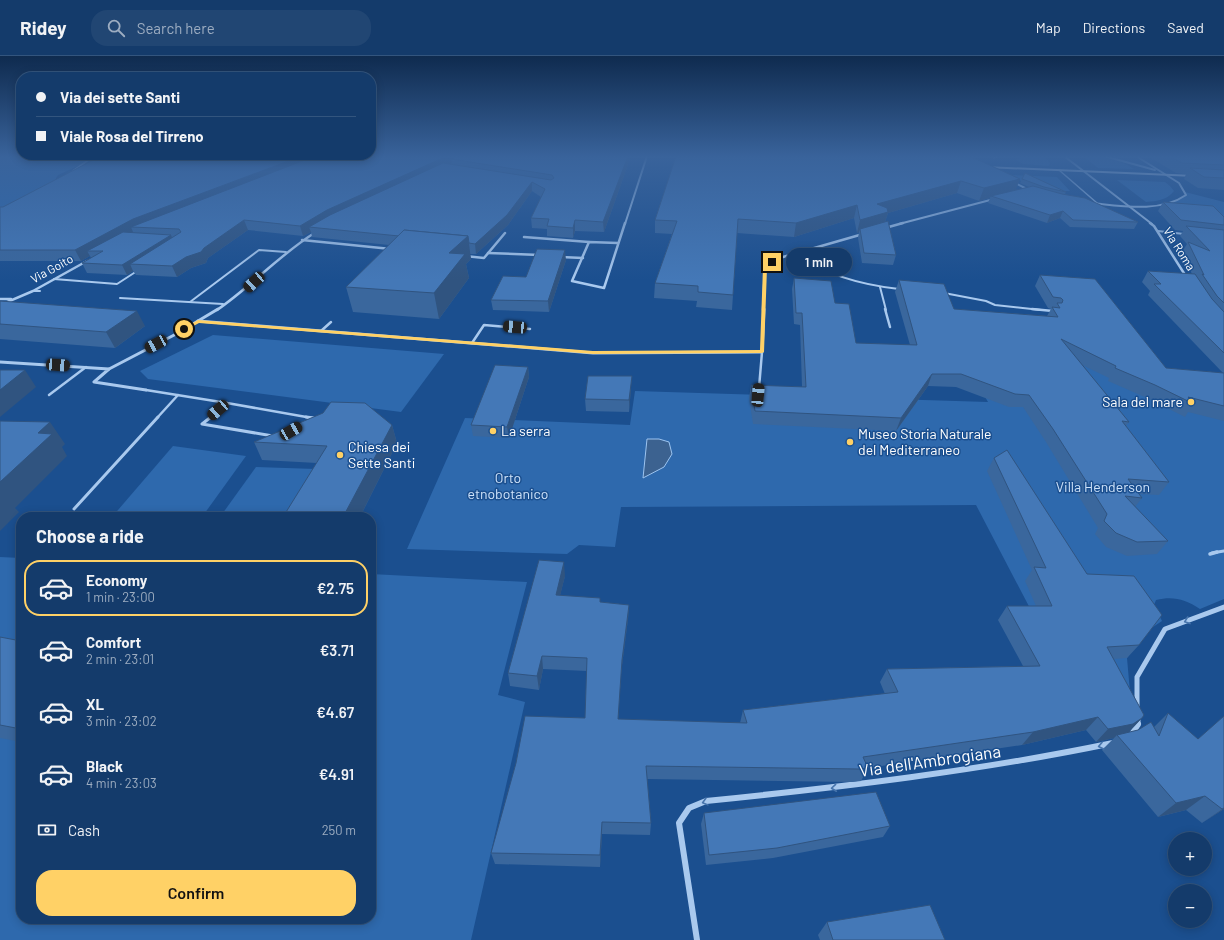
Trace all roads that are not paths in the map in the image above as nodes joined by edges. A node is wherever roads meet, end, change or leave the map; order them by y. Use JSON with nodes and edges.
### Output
{"nodes":[{"id":1,"x":633,"y":197,"type":"edge"},
{"id":2,"x":1001,"y":197,"type":"edge"},
{"id":3,"x":1090,"y":197,"type":"edge"},
{"id":4,"x":1116,"y":197,"type":"edge"},
{"id":5,"x":1184,"y":197,"type":"edge"},
{"id":6,"x":1090,"y":202,"type":"edge"},
{"id":7,"x":1097,"y":203,"type":"junction"},
{"id":8,"x":1127,"y":206,"type":"junction"},
{"id":9,"x":883,"y":228,"type":"edge"},
{"id":10,"x":318,"y":230,"type":"edge"},
{"id":11,"x":1158,"y":231,"type":"junction"},
{"id":12,"x":505,"y":233,"type":"edge"},
{"id":13,"x":868,"y":233,"type":"edge"},
{"id":14,"x":1187,"y":234,"type":"edge"},
{"id":15,"x":524,"y":237,"type":"dead end"},
{"id":16,"x":302,"y":240,"type":"junction"},
{"id":17,"x":589,"y":242,"type":"junction"},
{"id":18,"x":618,"y":243,"type":"junction"},
{"id":19,"x":397,"y":249,"type":"edge"},
{"id":20,"x":286,"y":252,"type":"junction"},
{"id":21,"x":488,"y":253,"type":"junction"},
{"id":22,"x":794,"y":254,"type":"junction"},
{"id":23,"x":460,"y":256,"type":"edge"},
{"id":24,"x":543,"y":256,"type":"edge"},
{"id":25,"x":559,"y":256,"type":"edge"},
{"id":26,"x":93,"y":257,"type":"edge"},
{"id":27,"x":582,"y":258,"type":"junction"},
{"id":28,"x":137,"y":271,"type":"edge"},
{"id":29,"x":54,"y":280,"type":"junction"},
{"id":30,"x":1188,"y":280,"type":"edge"},
{"id":31,"x":880,"y":287,"type":"junction"},
{"id":32,"x":903,"y":289,"type":"edge"},
{"id":33,"x":33,"y":291,"type":"junction"},
{"id":34,"x":40,"y":291,"type":"dead end"},
{"id":35,"x":941,"y":292,"type":"edge"},
{"id":36,"x":120,"y":298,"type":"dead end"},
{"id":37,"x":14,"y":299,"type":"junction"},
{"id":38,"x":0,"y":300,"type":"edge"},
{"id":39,"x":190,"y":302,"type":"junction"},
{"id":40,"x":223,"y":304,"type":"junction"},
{"id":41,"x":0,"y":305,"type":"edge"},
{"id":42,"x":1055,"y":312,"type":"edge"},
{"id":43,"x":198,"y":321,"type":"junction"},
{"id":44,"x":331,"y":322,"type":"dead end"},
{"id":45,"x":890,"y":327,"type":"dead end"},
{"id":46,"x":530,"y":329,"type":"dead end"},
{"id":47,"x":322,"y":331,"type":"junction"},
{"id":48,"x":472,"y":343,"type":"junction"},
{"id":49,"x":762,"y":352,"type":"junction"},
{"id":50,"x":0,"y":362,"type":"edge"},
{"id":51,"x":86,"y":367,"type":"junction"},
{"id":52,"x":109,"y":369,"type":"junction"},
{"id":53,"x":146,"y":390,"type":"joint"},
{"id":54,"x":49,"y":395,"type":"dead end"},
{"id":55,"x":178,"y":395,"type":"junction"},
{"id":56,"x":758,"y":395,"type":"edge"},
{"id":57,"x":227,"y":403,"type":"junction"},
{"id":58,"x":309,"y":421,"type":"edge"},
{"id":59,"x":279,"y":438,"type":"edge"},
{"id":60,"x":74,"y":509,"type":"dead end"},
{"id":61,"x":1224,"y":551,"type":"edge"},
{"id":62,"x":1210,"y":554,"type":"dead end"},
{"id":63,"x":1224,"y":607,"type":"edge"},
{"id":64,"x":697,"y":940,"type":"edge"}],
"edges":[{"from":1,"to":18,"type":"street"},
{"from":2,"to":9,"type":"street"},
{"from":3,"to":7,"type":"lane"},
{"from":4,"to":8,"type":"street","name":"Via Roma"},
{"from":5,"to":8,"type":"street"},
{"from":6,"to":7,"type":"street"},
{"from":7,"to":8,"type":"street"},
{"from":8,"to":11,"type":"street","name":"Via Roma"},
{"from":10,"to":16,"type":"street"},
{"from":11,"to":14,"type":"lane"},
{"from":11,"to":30,"type":"street","name":"Via Roma"},
{"from":12,"to":21,"type":"street"},
{"from":13,"to":22,"type":"street"},
{"from":15,"to":17,"type":"street"},
{"from":16,"to":19,"type":"street"},
{"from":16,"to":20,"type":"street"},
{"from":17,"to":18,"type":"street"},
{"from":17,"to":27,"type":"street"},
{"from":18,"to":27,"type":"street"},
{"from":20,"to":39,"type":"lane"},
{"from":20,"to":40,"type":"street"},
{"from":21,"to":23,"type":"street"},
{"from":21,"to":24,"type":"street"},
{"from":22,"to":31,"type":"lane"},
{"from":22,"to":49,"type":"street"},
{"from":25,"to":27,"type":"street"},
{"from":26,"to":29,"type":"street","name":"Via Goito"},
{"from":28,"to":29,"type":"lane"},
{"from":29,"to":33,"type":"street","name":"Via Goito"},
{"from":31,"to":32,"type":"lane"},
{"from":31,"to":45,"type":"lane"},
{"from":33,"to":34,"type":"lane"},
{"from":33,"to":37,"type":"street","name":"Via Goito"},
{"from":35,"to":42,"type":"lane"},
{"from":36,"to":39,"type":"lane"},
{"from":37,"to":38,"type":"street"},
{"from":37,"to":41,"type":"street","name":"Via Goito"},
{"from":39,"to":40,"type":"lane"},
{"from":40,"to":43,"type":"street"},
{"from":43,"to":47,"type":"street"},
{"from":43,"to":52,"type":"street"},
{"from":44,"to":47,"type":"lane"},
{"from":46,"to":48,"type":"lane"},
{"from":47,"to":48,"type":"street"},
{"from":48,"to":49,"type":"street"},
{"from":49,"to":56,"type":"lane"},
{"from":50,"to":51,"type":"street"},
{"from":51,"to":52,"type":"street"},
{"from":51,"to":54,"type":"lane"},
{"from":52,"to":53,"type":"street"},
{"from":53,"to":55,"type":"lane"},
{"from":55,"to":57,"type":"lane"},
{"from":55,"to":60,"type":"lane"},
{"from":57,"to":58,"type":"lane"},
{"from":57,"to":59,"type":"lane"},
{"from":61,"to":62,"type":"lane"},
{"from":63,"to":64,"type":"street","name":"Via dell'Ambrogiana","one_way":true}]}
